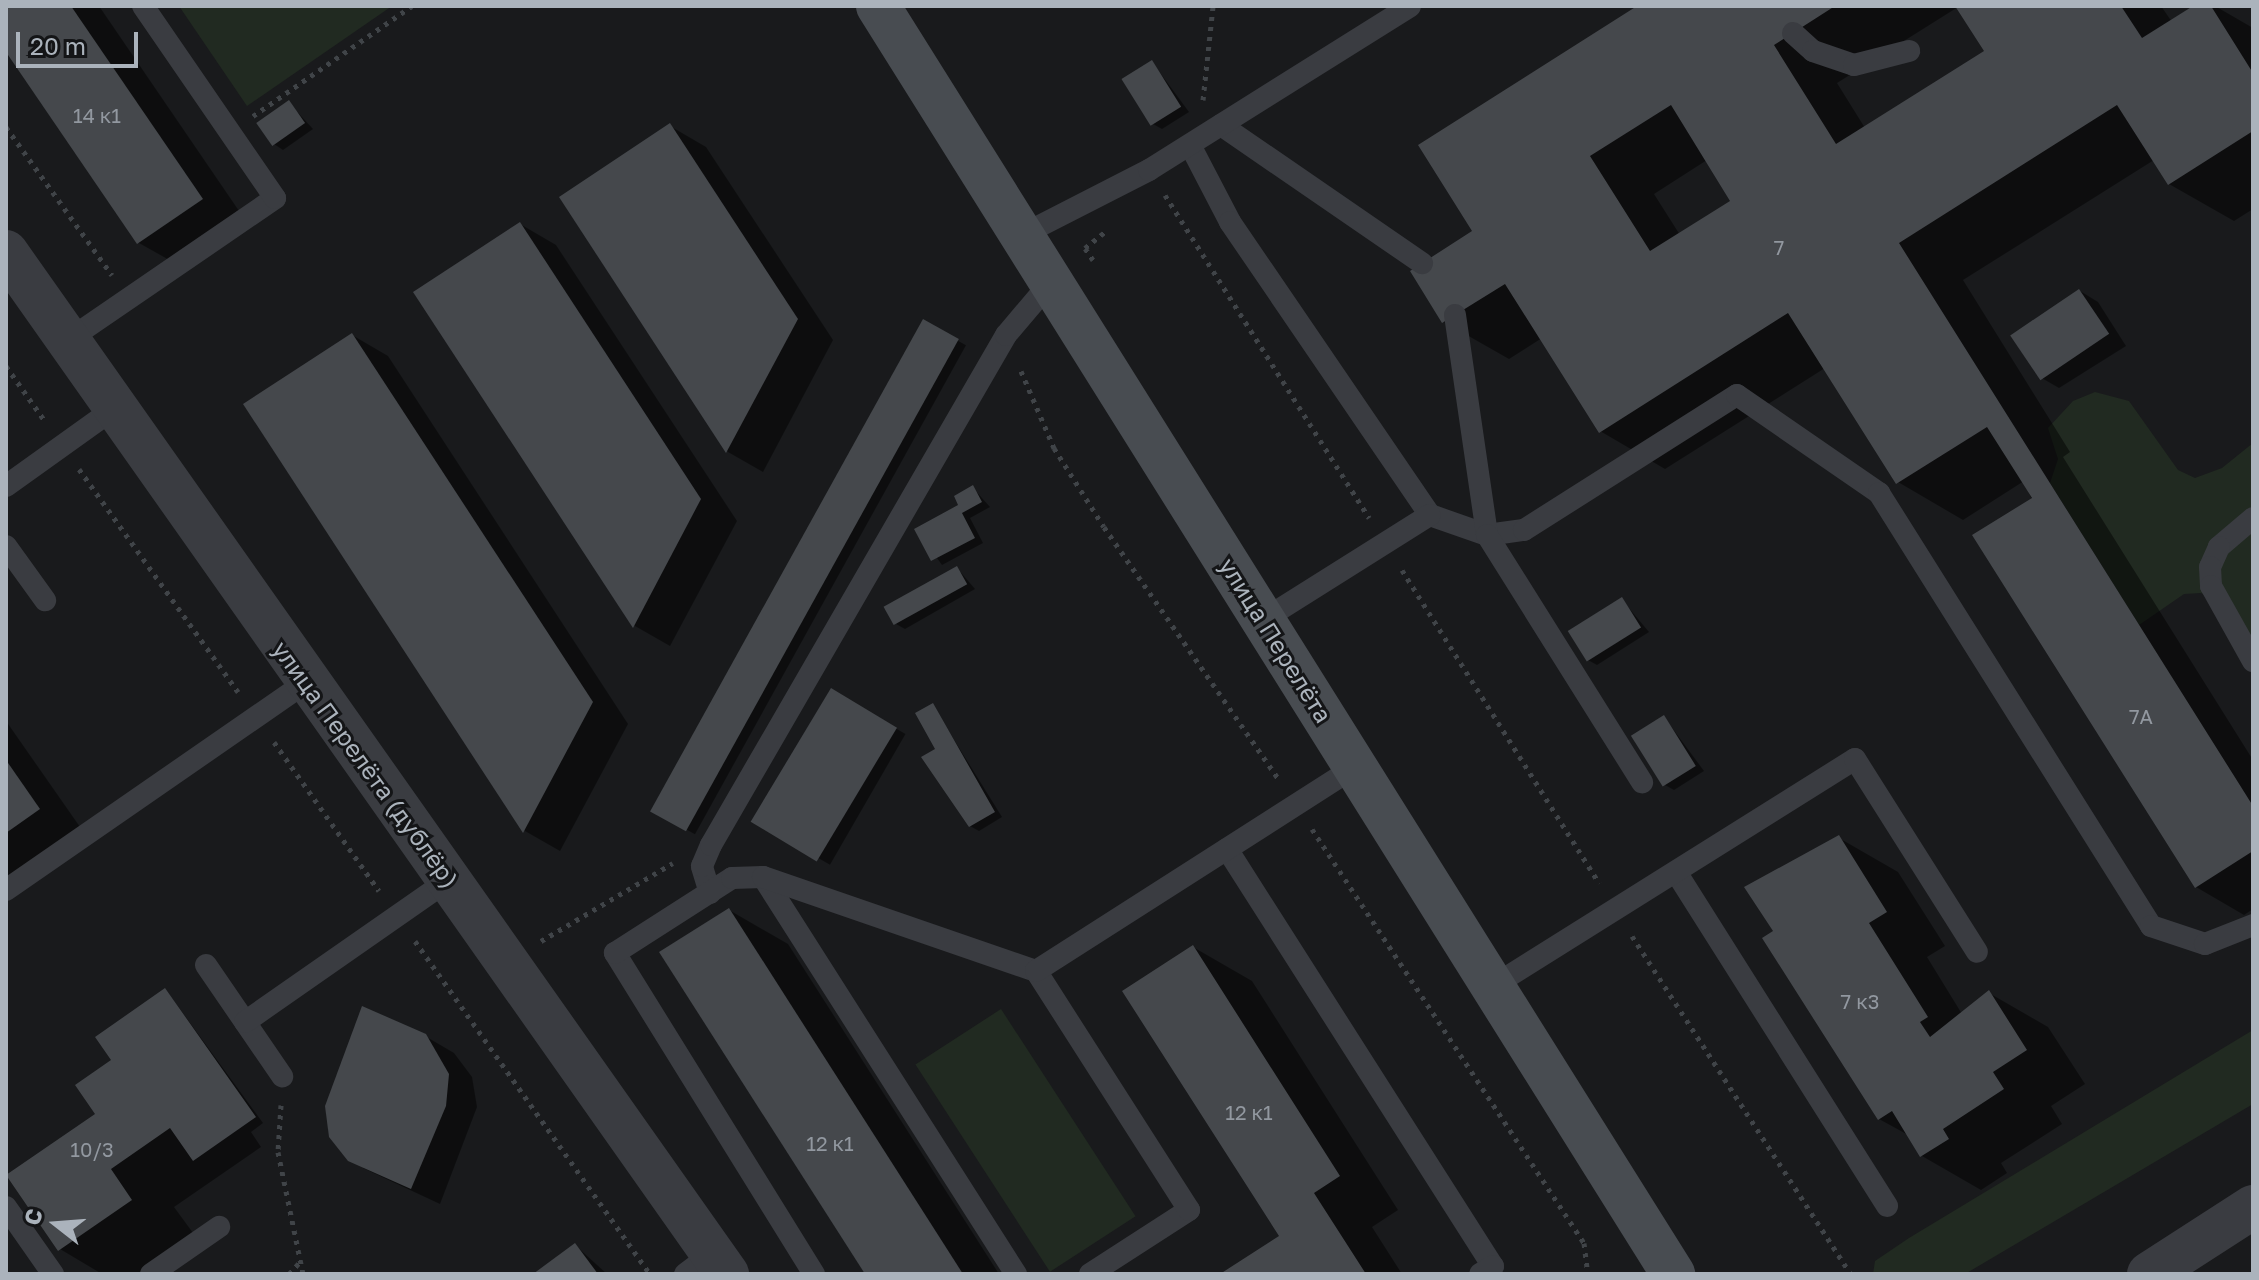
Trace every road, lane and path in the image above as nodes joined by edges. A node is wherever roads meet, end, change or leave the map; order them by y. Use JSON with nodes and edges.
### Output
{"nodes":[{"id":1,"x":143,"y":6,"type":"edge"},
{"id":2,"x":412,"y":6,"type":"edge"},
{"id":3,"x":878,"y":6,"type":"edge"},
{"id":4,"x":1213,"y":6,"type":"edge"},
{"id":5,"x":1410,"y":6,"type":"edge"},
{"id":6,"x":1793,"y":33,"type":"dead end"},
{"id":7,"x":1909,"y":51,"type":"dead end"},
{"id":8,"x":1221,"y":125,"type":"junction"},
{"id":9,"x":6,"y":127,"type":"edge"},
{"id":10,"x":229,"y":132,"type":"junction"},
{"id":11,"x":1195,"y":142,"type":"junction"},
{"id":12,"x":1149,"y":170,"type":"junction"},
{"id":13,"x":1022,"y":235,"type":"junction"},
{"id":14,"x":6,"y":252,"type":"edge"},
{"id":15,"x":1422,"y":263,"type":"dead end"},
{"id":16,"x":1051,"y":282,"type":"junction"},
{"id":17,"x":129,"y":299,"type":"junction"},
{"id":18,"x":1455,"y":315,"type":"dead end"},
{"id":19,"x":68,"y":340,"type":"junction"},
{"id":20,"x":6,"y":366,"type":"edge"},
{"id":21,"x":115,"y":408,"type":"junction"},
{"id":22,"x":62,"y":445,"type":"junction"},
{"id":23,"x":6,"y":486,"type":"edge"},
{"id":24,"x":1430,"y":515,"type":"junction"},
{"id":25,"x":2253,"y":518,"type":"edge"},
{"id":26,"x":1487,"y":535,"type":"junction"},
{"id":27,"x":1385,"y":544,"type":"junction"},
{"id":28,"x":6,"y":546,"type":"edge"},
{"id":29,"x":45,"y":600,"type":"dead end"},
{"id":30,"x":1263,"y":620,"type":"junction"},
{"id":31,"x":2253,"y":661,"type":"edge"},
{"id":32,"x":306,"y":682,"type":"junction"},
{"id":33,"x":255,"y":717,"type":"junction"},
{"id":34,"x":1355,"y":767,"type":"junction"},
{"id":35,"x":1642,"y":782,"type":"dead end"},
{"id":36,"x":1227,"y":849,"type":"junction"},
{"id":37,"x":702,"y":866,"type":"junction"},
{"id":38,"x":1676,"y":872,"type":"junction"},
{"id":39,"x":763,"y":877,"type":"junction"},
{"id":40,"x":450,"y":879,"type":"junction"},
{"id":41,"x":6,"y":890,"type":"edge"},
{"id":42,"x":710,"y":893,"type":"junction"},
{"id":43,"x":1616,"y":909,"type":"junction"},
{"id":44,"x":398,"y":916,"type":"junction"},
{"id":45,"x":2253,"y":925,"type":"edge"},
{"id":46,"x":1977,"y":952,"type":"dead end"},
{"id":47,"x":508,"y":962,"type":"junction"},
{"id":48,"x":206,"y":965,"type":"dead end"},
{"id":49,"x":1036,"y":971,"type":"junction"},
{"id":50,"x":1493,"y":986,"type":"junction"},
{"id":51,"x":245,"y":1022,"type":"junction"},
{"id":52,"x":282,"y":1076,"type":"joint"},
{"id":53,"x":1887,"y":1206,"type":"dead end"},
{"id":54,"x":6,"y":1207,"type":"edge"},
{"id":55,"x":2253,"y":1207,"type":"edge"},
{"id":56,"x":219,"y":1227,"type":"dead end"},
{"id":57,"x":300,"y":1262,"type":"junction"},
{"id":58,"x":708,"y":1267,"type":"edge"},
{"id":59,"x":53,"y":1274,"type":"edge"},
{"id":60,"x":151,"y":1274,"type":"edge"},
{"id":61,"x":289,"y":1274,"type":"edge"},
{"id":62,"x":303,"y":1274,"type":"edge"},
{"id":63,"x":650,"y":1274,"type":"edge"},
{"id":64,"x":814,"y":1274,"type":"edge"},
{"id":65,"x":1016,"y":1274,"type":"edge"},
{"id":66,"x":1090,"y":1274,"type":"edge"},
{"id":67,"x":1480,"y":1274,"type":"edge"},
{"id":68,"x":1673,"y":1274,"type":"edge"},
{"id":69,"x":1851,"y":1274,"type":"edge"},
{"id":70,"x":2149,"y":1274,"type":"edge"}],
"edges":[{"from":1,"to":10,"type":"lane"},
{"from":2,"to":10,"type":"path"},
{"from":3,"to":13,"type":"main road","name":"улица Перелёта"},
{"from":4,"to":11,"type":"path"},
{"from":5,"to":8,"type":"lane"},
{"from":6,"to":7,"type":"lane"},
{"from":8,"to":11,"type":"lane"},
{"from":8,"to":15,"type":"lane"},
{"from":9,"to":17,"type":"path"},
{"from":10,"to":17,"type":"lane"},
{"from":11,"to":12,"type":"lane"},
{"from":11,"to":24,"type":"lane"},
{"from":12,"to":13,"type":"lane"},
{"from":12,"to":27,"type":"path"},
{"from":13,"to":16,"type":"main road","name":"улица Перелёта"},
{"from":14,"to":19,"type":"street","name":"улица Перелёта (дублёр)"},
{"from":16,"to":30,"type":"main road","name":"улица Перелёта"},
{"from":16,"to":37,"type":"lane"},
{"from":17,"to":19,"type":"lane"},
{"from":18,"to":26,"type":"lane"},
{"from":19,"to":21,"type":"street","name":"улица Перелёта (дублёр)"},
{"from":20,"to":22,"type":"path"},
{"from":21,"to":22,"type":"lane"},
{"from":21,"to":32,"type":"street","name":"улица Перелёта (дублёр)"},
{"from":22,"to":23,"type":"lane"},
{"from":22,"to":33,"type":"path"},
{"from":24,"to":26,"type":"lane"},
{"from":24,"to":27,"type":"lane"},
{"from":25,"to":31,"type":"lane"},
{"from":26,"to":35,"type":"lane"},
{"from":26,"to":45,"type":"lane"},
{"from":27,"to":30,"type":"lane"},
{"from":27,"to":43,"type":"path"},
{"from":28,"to":29,"type":"lane"},
{"from":30,"to":34,"type":"main road","name":"улица Перелёта"},
{"from":32,"to":33,"type":"lane"},
{"from":32,"to":40,"type":"street","name":"улица Перелёта (дублёр)"},
{"from":33,"to":41,"type":"lane"},
{"from":33,"to":44,"type":"path"},
{"from":34,"to":36,"type":"lane"},
{"from":34,"to":50,"type":"main road","name":"улица Перелёта"},
{"from":36,"to":49,"type":"lane"},
{"from":36,"to":67,"type":"lane"},
{"from":37,"to":42,"type":"lane"},
{"from":37,"to":47,"type":"path"},
{"from":38,"to":43,"type":"lane"},
{"from":38,"to":46,"type":"lane"},
{"from":38,"to":53,"type":"lane"},
{"from":39,"to":42,"type":"lane"},
{"from":39,"to":49,"type":"lane"},
{"from":39,"to":65,"type":"lane"},
{"from":40,"to":44,"type":"lane"},
{"from":40,"to":47,"type":"street","name":"улица Перелёта (дублёр)"},
{"from":42,"to":64,"type":"lane"},
{"from":43,"to":50,"type":"lane"},
{"from":43,"to":69,"type":"path"},
{"from":44,"to":51,"type":"lane"},
{"from":44,"to":63,"type":"path"},
{"from":47,"to":58,"type":"street","name":"улица Перелёта (дублёр)"},
{"from":48,"to":51,"type":"lane"},
{"from":49,"to":66,"type":"lane"},
{"from":50,"to":68,"type":"main road","name":"улица Перелёта"},
{"from":51,"to":52,"type":"lane"},
{"from":52,"to":57,"type":"path"},
{"from":54,"to":59,"type":"lane"},
{"from":55,"to":70,"type":"street"},
{"from":56,"to":60,"type":"lane"},
{"from":57,"to":61,"type":"path"},
{"from":57,"to":62,"type":"path"}]}
